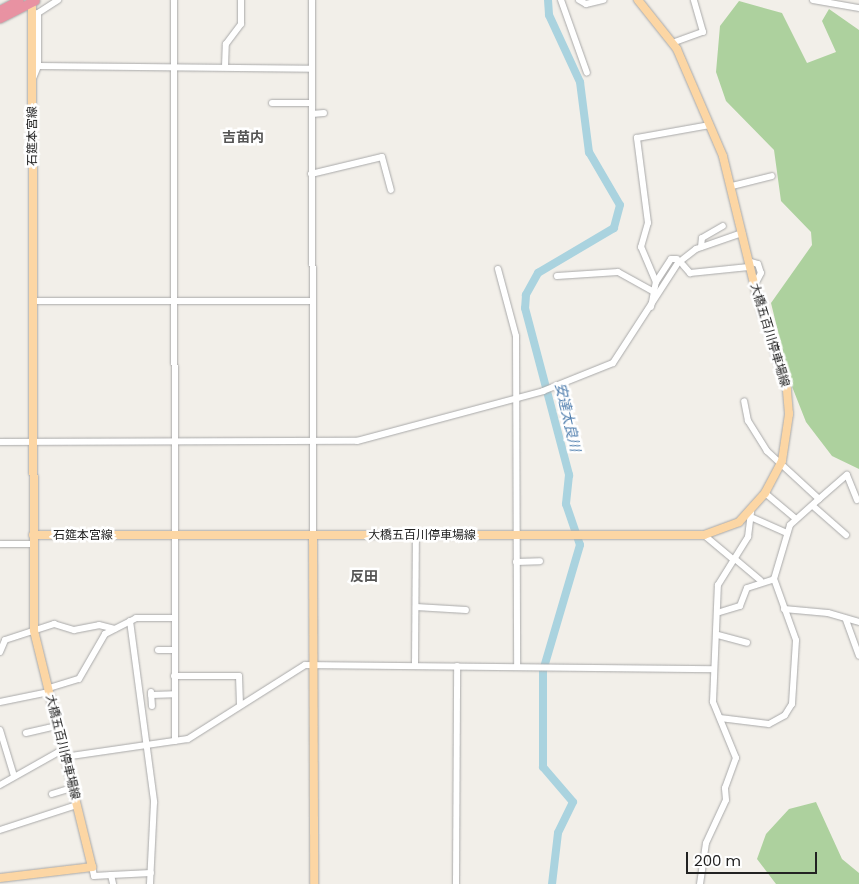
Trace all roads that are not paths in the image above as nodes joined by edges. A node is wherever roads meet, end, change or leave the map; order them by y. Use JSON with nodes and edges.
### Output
{"nodes":[{"id":1,"x":19,"y":0,"type":"edge"},
{"id":2,"x":58,"y":0,"type":"edge"},
{"id":3,"x":174,"y":0,"type":"edge"},
{"id":4,"x":242,"y":0,"type":"edge"},
{"id":5,"x":312,"y":0,"type":"edge"},
{"id":6,"x":560,"y":0,"type":"edge"},
{"id":7,"x":579,"y":0,"type":"edge"},
{"id":8,"x":604,"y":0,"type":"edge"},
{"id":9,"x":638,"y":0,"type":"edge"},
{"id":10,"x":694,"y":0,"type":"edge"},
{"id":11,"x":813,"y":0,"type":"edge"},
{"id":12,"x":33,"y":4,"type":"edge"},
{"id":13,"x":859,"y":8,"type":"edge"},
{"id":14,"x":0,"y":10,"type":"edge"},
{"id":15,"x":0,"y":18,"type":"edge"},
{"id":16,"x":672,"y":43,"type":"junction"},
{"id":17,"x":172,"y":65,"type":"junction"},
{"id":18,"x":38,"y":66,"type":"junction"},
{"id":19,"x":225,"y":67,"type":"junction"},
{"id":20,"x":312,"y":69,"type":"junction"},
{"id":21,"x":587,"y":73,"type":"dead end"},
{"id":22,"x":32,"y":81,"type":"junction"},
{"id":23,"x":272,"y":103,"type":"dead end"},
{"id":24,"x":312,"y":103,"type":"junction"},
{"id":25,"x":324,"y":113,"type":"dead end"},
{"id":26,"x":312,"y":114,"type":"junction"},
{"id":27,"x":710,"y":125,"type":"junction"},
{"id":28,"x":311,"y":174,"type":"junction"},
{"id":29,"x":772,"y":176,"type":"dead end"},
{"id":30,"x":732,"y":186,"type":"junction"},
{"id":31,"x":391,"y":190,"type":"dead end"},
{"id":32,"x":723,"y":226,"type":"dead end"},
{"id":33,"x":742,"y":233,"type":"junction"},
{"id":34,"x":701,"y":247,"type":"junction"},
{"id":35,"x":677,"y":259,"type":"dead end"},
{"id":36,"x":748,"y":264,"type":"junction"},
{"id":37,"x":683,"y":265,"type":"dead end"},
{"id":38,"x":498,"y":269,"type":"dead end"},
{"id":39,"x":557,"y":276,"type":"dead end"},
{"id":40,"x":656,"y":282,"type":"junction"},
{"id":41,"x":652,"y":291,"type":"junction"},
{"id":42,"x":33,"y":301,"type":"junction"},
{"id":43,"x":172,"y":301,"type":"junction"},
{"id":44,"x":312,"y":301,"type":"junction"},
{"id":45,"x":651,"y":307,"type":"junction"},
{"id":46,"x":558,"y":386,"type":"junction"},
{"id":47,"x":515,"y":397,"type":"junction"},
{"id":48,"x":566,"y":399,"type":"dead end"},
{"id":49,"x":744,"y":401,"type":"dead end"},
{"id":50,"x":312,"y":440,"type":"junction"},
{"id":51,"x":0,"y":442,"type":"edge"},
{"id":52,"x":34,"y":442,"type":"junction"},
{"id":53,"x":174,"y":444,"type":"junction"},
{"id":54,"x":782,"y":461,"type":"junction"},
{"id":55,"x":765,"y":493,"type":"junction"},
{"id":56,"x":818,"y":499,"type":"junction"},
{"id":57,"x":857,"y":500,"type":"dead end"},
{"id":58,"x":814,"y":506,"type":"junction"},
{"id":59,"x":752,"y":514,"type":"junction"},
{"id":60,"x":795,"y":518,"type":"junction"},
{"id":61,"x":787,"y":533,"type":"junction"},
{"id":62,"x":33,"y":535,"type":"junction"},
{"id":63,"x":313,"y":535,"type":"junction"},
{"id":64,"x":516,"y":535,"type":"junction"},
{"id":65,"x":704,"y":535,"type":"junction"},
{"id":66,"x":846,"y":535,"type":"dead end"},
{"id":67,"x":174,"y":536,"type":"junction"},
{"id":68,"x":416,"y":536,"type":"junction"},
{"id":69,"x":0,"y":544,"type":"edge"},
{"id":70,"x":33,"y":544,"type":"junction"},
{"id":71,"x":540,"y":560,"type":"dead end"},
{"id":72,"x":735,"y":560,"type":"junction"},
{"id":73,"x":516,"y":562,"type":"junction"},
{"id":74,"x":774,"y":578,"type":"junction"},
{"id":75,"x":760,"y":580,"type":"junction"},
{"id":76,"x":416,"y":606,"type":"junction"},
{"id":77,"x":784,"y":609,"type":"junction"},
{"id":78,"x":466,"y":610,"type":"dead end"},
{"id":79,"x":720,"y":612,"type":"junction"},
{"id":80,"x":174,"y":618,"type":"junction"},
{"id":81,"x":846,"y":620,"type":"junction"},
{"id":82,"x":130,"y":621,"type":"junction"},
{"id":83,"x":859,"y":622,"type":"edge"},
{"id":84,"x":115,"y":629,"type":"junction"},
{"id":85,"x":34,"y":630,"type":"junction"},
{"id":86,"x":718,"y":634,"type":"junction"},
{"id":87,"x":747,"y":643,"type":"dead end"},
{"id":88,"x":158,"y":650,"type":"dead end"},
{"id":89,"x":174,"y":650,"type":"junction"},
{"id":90,"x":0,"y":652,"type":"edge"},
{"id":91,"x":859,"y":656,"type":"edge"},
{"id":92,"x":313,"y":664,"type":"junction"},
{"id":93,"x":416,"y":665,"type":"junction"},
{"id":94,"x":457,"y":666,"type":"junction"},
{"id":95,"x":517,"y":666,"type":"junction"},
{"id":96,"x":713,"y":669,"type":"junction"},
{"id":97,"x":174,"y":676,"type":"junction"},
{"id":98,"x":49,"y":690,"type":"junction"},
{"id":99,"x":174,"y":694,"type":"junction"},
{"id":100,"x":0,"y":702,"type":"edge"},
{"id":101,"x":240,"y":704,"type":"junction"},
{"id":102,"x":152,"y":706,"type":"dead end"},
{"id":103,"x":720,"y":718,"type":"junction"},
{"id":104,"x":57,"y":726,"type":"junction"},
{"id":105,"x":0,"y":730,"type":"edge"},
{"id":106,"x":26,"y":733,"type":"dead end"},
{"id":107,"x":174,"y":741,"type":"junction"},
{"id":108,"x":146,"y":746,"type":"junction"},
{"id":109,"x":63,"y":753,"type":"junction"},
{"id":110,"x":14,"y":776,"type":"junction"},
{"id":111,"x":0,"y":785,"type":"edge"},
{"id":112,"x":72,"y":788,"type":"junction"},
{"id":113,"x":52,"y":794,"type":"dead end"},
{"id":114,"x":77,"y":804,"type":"junction"},
{"id":115,"x":0,"y":830,"type":"edge"},
{"id":116,"x":92,"y":867,"type":"junction"},
{"id":117,"x":151,"y":874,"type":"junction"},
{"id":118,"x":111,"y":875,"type":"junction"},
{"id":119,"x":0,"y":878,"type":"edge"},
{"id":120,"x":113,"y":884,"type":"edge"},
{"id":121,"x":150,"y":884,"type":"edge"},
{"id":122,"x":314,"y":884,"type":"edge"},
{"id":123,"x":456,"y":884,"type":"edge"},
{"id":124,"x":700,"y":884,"type":"edge"}],
"edges":[{"from":1,"to":14,"type":"highway"},
{"from":2,"to":18,"type":"street"},
{"from":3,"to":17,"type":"street"},
{"from":4,"to":19,"type":"street"},
{"from":5,"to":20,"type":"street"},
{"from":6,"to":21,"type":"street"},
{"from":7,"to":8,"type":"street"},
{"from":9,"to":16,"type":"main road","name":"大橋五百川停車場線"},
{"from":10,"to":16,"type":"street"},
{"from":11,"to":13,"type":"street"},
{"from":12,"to":15,"type":"highway"},
{"from":12,"to":22,"type":"main road","name":"石筵本宮線"},
{"from":16,"to":27,"type":"main road","name":"大橋五百川停車場線"},
{"from":17,"to":18,"type":"street"},
{"from":17,"to":19,"type":"street"},
{"from":17,"to":43,"type":"street"},
{"from":18,"to":22,"type":"street"},
{"from":19,"to":20,"type":"street"},
{"from":20,"to":24,"type":"street"},
{"from":22,"to":42,"type":"main road","name":"石筵本宮線"},
{"from":23,"to":24,"type":"street"},
{"from":24,"to":26,"type":"street"},
{"from":25,"to":26,"type":"street"},
{"from":26,"to":28,"type":"street"},
{"from":27,"to":30,"type":"main road","name":"大橋五百川停車場線"},
{"from":27,"to":40,"type":"street"},
{"from":28,"to":31,"type":"street"},
{"from":28,"to":44,"type":"street"},
{"from":29,"to":30,"type":"street"},
{"from":30,"to":33,"type":"main road","name":"大橋五百川停車場線"},
{"from":32,"to":34,"type":"street"},
{"from":33,"to":34,"type":"street"},
{"from":33,"to":36,"type":"main road","name":"大橋五百川停車場線"},
{"from":34,"to":45,"type":"street"},
{"from":35,"to":40,"type":"street"},
{"from":36,"to":37,"type":"street"},
{"from":36,"to":54,"type":"main road","name":"大橋五百川停車場線"},
{"from":38,"to":47,"type":"street"},
{"from":39,"to":41,"type":"street"},
{"from":40,"to":41,"type":"street"},
{"from":41,"to":45,"type":"street"},
{"from":42,"to":43,"type":"street"},
{"from":42,"to":52,"type":"main road","name":"石筵本宮線"},
{"from":43,"to":44,"type":"street"},
{"from":43,"to":53,"type":"street"},
{"from":44,"to":50,"type":"street"},
{"from":45,"to":46,"type":"street"},
{"from":46,"to":47,"type":"street"},
{"from":46,"to":48,"type":"street"},
{"from":47,"to":50,"type":"street"},
{"from":47,"to":64,"type":"street"},
{"from":49,"to":54,"type":"street"},
{"from":50,"to":53,"type":"street"},
{"from":50,"to":63,"type":"street"},
{"from":51,"to":52,"type":"street"},
{"from":52,"to":53,"type":"street"},
{"from":52,"to":62,"type":"main road","name":"石筵本宮線"},
{"from":53,"to":67,"type":"street"},
{"from":54,"to":55,"type":"main road","name":"大橋五百川停車場線"},
{"from":54,"to":56,"type":"street"},
{"from":55,"to":59,"type":"main road","name":"大橋五百川停車場線"},
{"from":55,"to":60,"type":"street"},
{"from":56,"to":57,"type":"street"},
{"from":56,"to":58,"type":"street"},
{"from":58,"to":60,"type":"street"},
{"from":58,"to":66,"type":"street"},
{"from":59,"to":61,"type":"street"},
{"from":59,"to":65,"type":"main road","name":"大橋五百川停車場線"},
{"from":59,"to":72,"type":"street"},
{"from":60,"to":61,"type":"street"},
{"from":61,"to":74,"type":"street"},
{"from":62,"to":67,"type":"main road","name":"石筵本宮線"},
{"from":62,"to":70,"type":"main road","name":"大橋五百川停車場線"},
{"from":63,"to":67,"type":"main road","name":"石筵本宮線"},
{"from":63,"to":68,"type":"main road","name":"大橋五百川停車場線"},
{"from":63,"to":92,"type":"main road"},
{"from":64,"to":65,"type":"main road","name":"大橋五百川停車場線"},
{"from":64,"to":68,"type":"main road","name":"大橋五百川停車場線"},
{"from":64,"to":73,"type":"street"},
{"from":65,"to":72,"type":"street"},
{"from":67,"to":80,"type":"street"},
{"from":68,"to":76,"type":"street"},
{"from":69,"to":70,"type":"street"},
{"from":70,"to":85,"type":"main road","name":"大橋五百川停車場線"},
{"from":71,"to":73,"type":"street"},
{"from":72,"to":75,"type":"street"},
{"from":72,"to":79,"type":"street"},
{"from":73,"to":95,"type":"street"},
{"from":74,"to":75,"type":"street"},
{"from":74,"to":77,"type":"street"},
{"from":75,"to":79,"type":"street"},
{"from":76,"to":78,"type":"street"},
{"from":76,"to":93,"type":"street"},
{"from":77,"to":81,"type":"street"},
{"from":77,"to":103,"type":"street"},
{"from":79,"to":86,"type":"street"},
{"from":80,"to":82,"type":"street"},
{"from":80,"to":89,"type":"street"},
{"from":81,"to":83,"type":"street"},
{"from":81,"to":91,"type":"street"},
{"from":82,"to":84,"type":"street"},
{"from":82,"to":108,"type":"street"},
{"from":84,"to":85,"type":"street"},
{"from":84,"to":98,"type":"street"},
{"from":85,"to":90,"type":"street"},
{"from":85,"to":98,"type":"main road","name":"大橋五百川停車場線"},
{"from":86,"to":87,"type":"street"},
{"from":86,"to":96,"type":"street"},
{"from":88,"to":89,"type":"street"},
{"from":89,"to":97,"type":"street"},
{"from":92,"to":93,"type":"street"},
{"from":92,"to":101,"type":"street"},
{"from":92,"to":122,"type":"main road"},
{"from":93,"to":94,"type":"street"},
{"from":94,"to":95,"type":"street"},
{"from":94,"to":123,"type":"street"},
{"from":95,"to":96,"type":"street"},
{"from":96,"to":103,"type":"street"},
{"from":97,"to":99,"type":"street"},
{"from":97,"to":101,"type":"street"},
{"from":98,"to":100,"type":"street"},
{"from":98,"to":104,"type":"main road","name":"大橋五百川停車場線"},
{"from":99,"to":102,"type":"street"},
{"from":99,"to":107,"type":"street"},
{"from":101,"to":107,"type":"street"},
{"from":103,"to":124,"type":"street"},
{"from":104,"to":106,"type":"street"},
{"from":104,"to":109,"type":"main road","name":"大橋五百川停車場線"},
{"from":105,"to":110,"type":"street"},
{"from":107,"to":108,"type":"street"},
{"from":108,"to":109,"type":"street"},
{"from":108,"to":117,"type":"street"},
{"from":109,"to":110,"type":"street"},
{"from":109,"to":112,"type":"main road","name":"大橋五百川停車場線"},
{"from":110,"to":111,"type":"street"},
{"from":112,"to":113,"type":"street"},
{"from":112,"to":114,"type":"main road","name":"大橋五百川停車場線"},
{"from":114,"to":115,"type":"street"},
{"from":114,"to":116,"type":"main road","name":"大橋五百川停車場線"},
{"from":116,"to":118,"type":"street"},
{"from":116,"to":119,"type":"main road"},
{"from":117,"to":118,"type":"street"},
{"from":117,"to":121,"type":"street"},
{"from":118,"to":120,"type":"street"}]}
